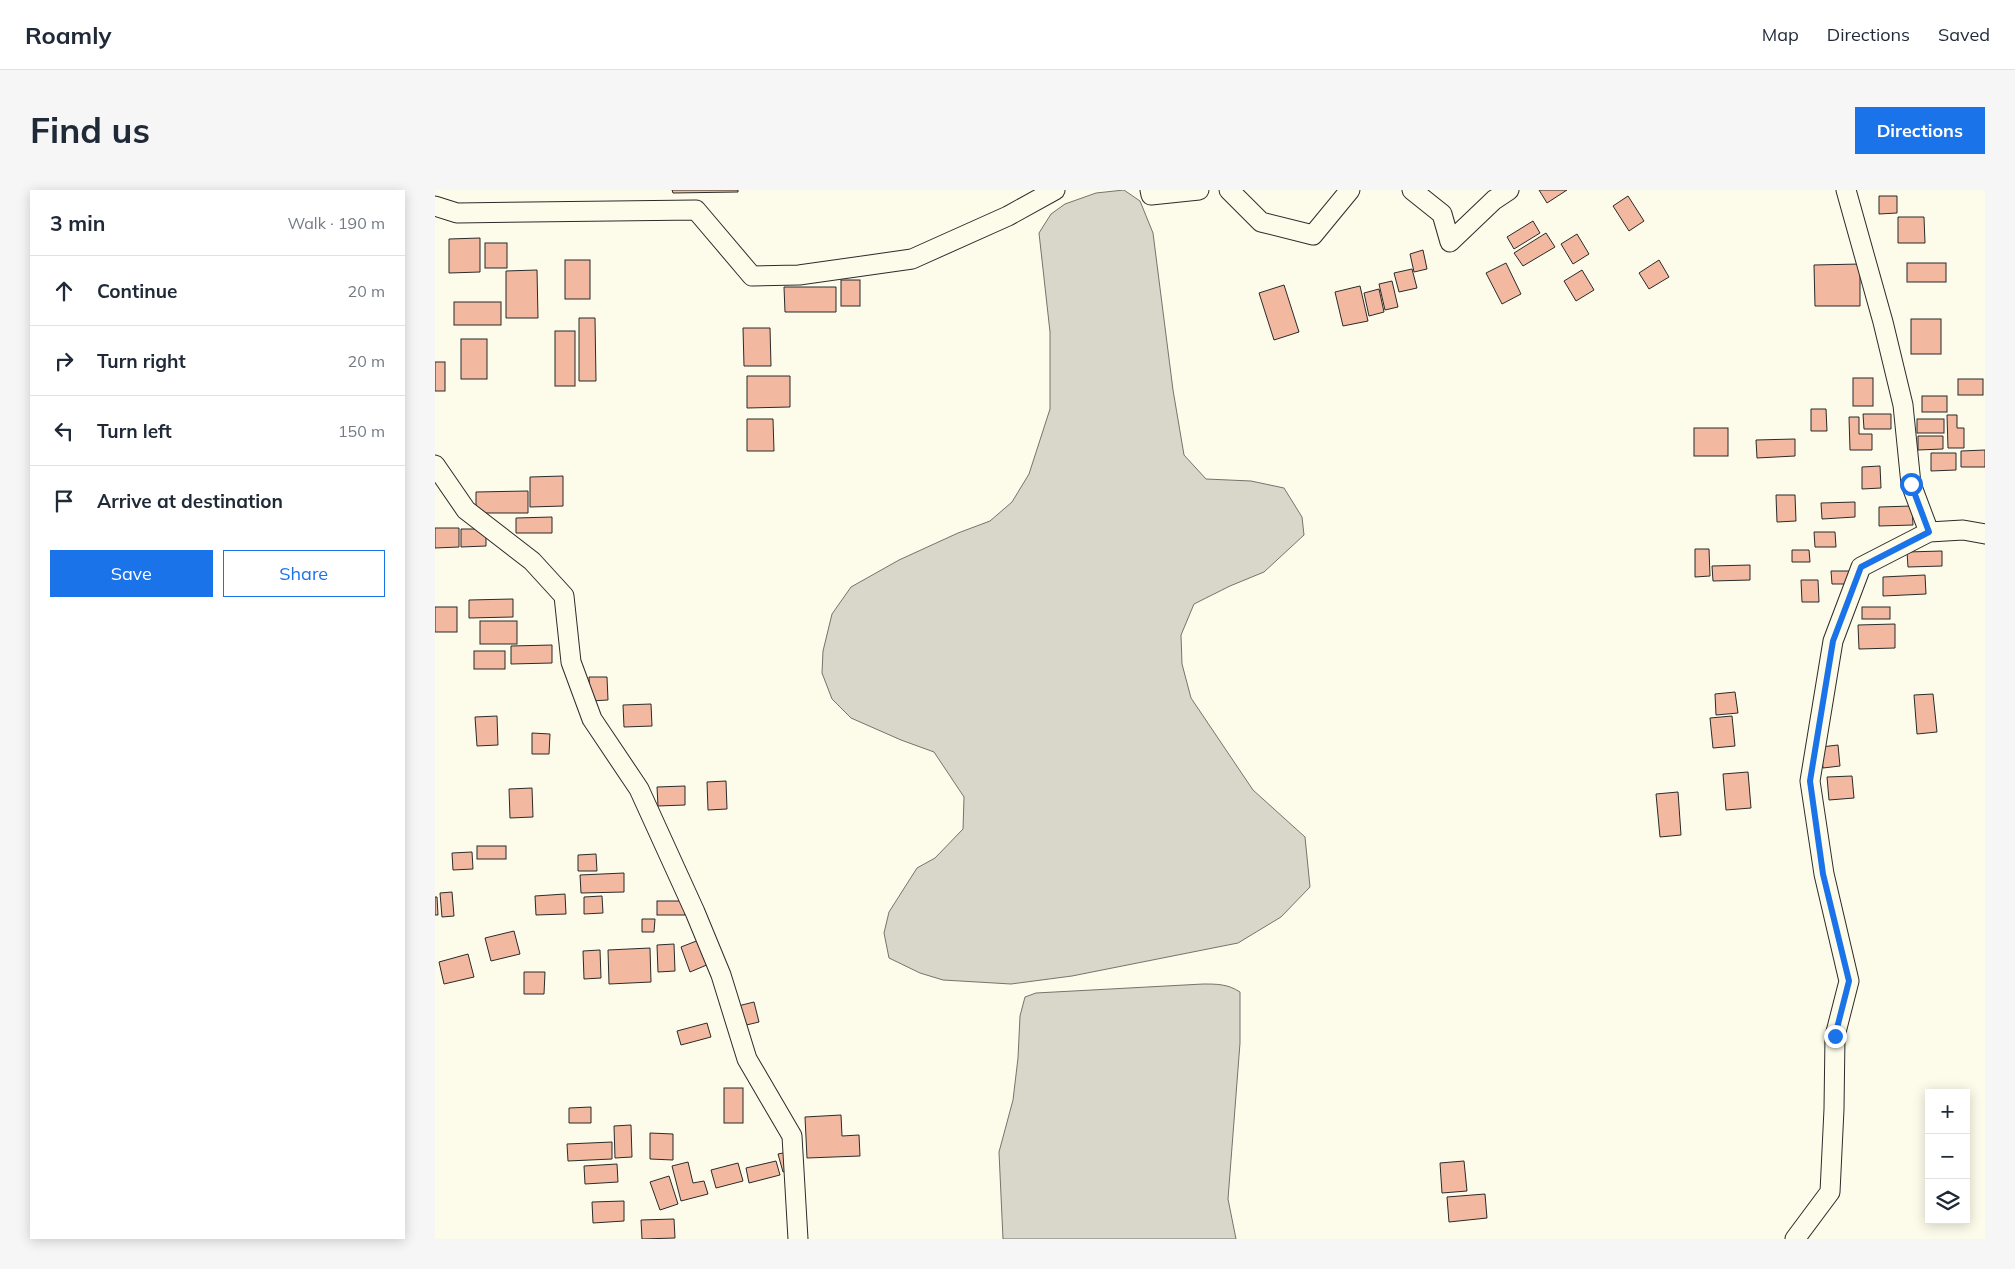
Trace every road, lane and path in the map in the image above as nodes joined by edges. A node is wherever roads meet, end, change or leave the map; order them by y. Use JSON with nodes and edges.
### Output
{"nodes":[{"id":1,"x":1055,"y":190,"type":"edge"},
{"id":2,"x":1150,"y":190,"type":"edge"},
{"id":3,"x":1199,"y":190,"type":"edge"},
{"id":4,"x":1229,"y":190,"type":"edge"},
{"id":5,"x":1350,"y":190,"type":"edge"},
{"id":6,"x":1412,"y":190,"type":"edge"},
{"id":7,"x":1509,"y":190,"type":"edge"},
{"id":8,"x":1846,"y":190,"type":"edge"},
{"id":9,"x":435,"y":206,"type":"edge"},
{"id":10,"x":435,"y":466,"type":"edge"},
{"id":11,"x":1929,"y":532,"type":"junction"},
{"id":12,"x":1985,"y":534,"type":"edge"},
{"id":13,"x":798,"y":1239,"type":"edge"},
{"id":14,"x":1795,"y":1239,"type":"edge"}],
"edges":[{"from":1,"to":9,"type":"street"},
{"from":2,"to":3,"type":"street"},
{"from":4,"to":5,"type":"street"},
{"from":6,"to":7,"type":"street"},
{"from":8,"to":11,"type":"street"},
{"from":10,"to":13,"type":"street"},
{"from":11,"to":12,"type":"street"},
{"from":11,"to":14,"type":"street"}]}
